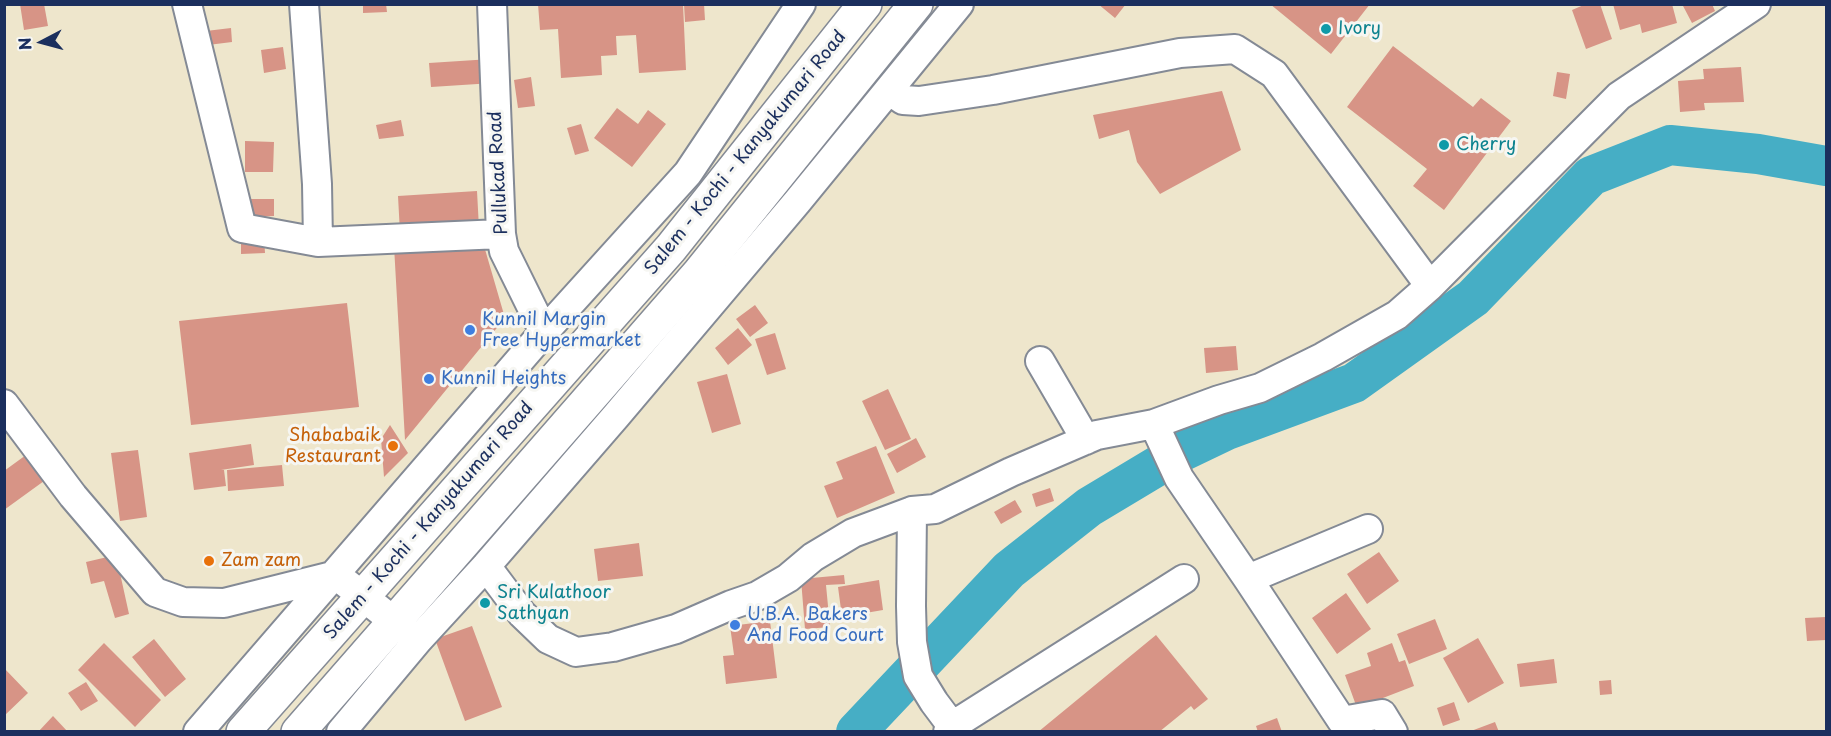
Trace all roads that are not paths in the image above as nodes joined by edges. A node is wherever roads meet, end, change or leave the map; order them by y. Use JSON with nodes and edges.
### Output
{"nodes":[{"id":1,"x":187,"y":4,"type":"edge"},
{"id":2,"x":304,"y":4,"type":"edge"},
{"id":3,"x":492,"y":4,"type":"edge"},
{"id":4,"x":801,"y":4,"type":"edge"},
{"id":5,"x":866,"y":4,"type":"edge"},
{"id":6,"x":916,"y":4,"type":"edge"},
{"id":7,"x":959,"y":4,"type":"edge"},
{"id":8,"x":1756,"y":4,"type":"edge"},
{"id":9,"x":890,"y":91,"type":"junction"},
{"id":10,"x":501,"y":234,"type":"junction"},
{"id":11,"x":318,"y":242,"type":"junction"},
{"id":12,"x":1430,"y":286,"type":"junction"},
{"id":13,"x":544,"y":332,"type":"junction"},
{"id":14,"x":1040,"y":361,"type":"dead end"},
{"id":15,"x":4,"y":404,"type":"edge"},
{"id":16,"x":1157,"y":432,"type":"junction"},
{"id":17,"x":1086,"y":440,"type":"junction"},
{"id":18,"x":912,"y":511,"type":"junction"},
{"id":19,"x":1368,"y":529,"type":"dead end"},
{"id":20,"x":486,"y":566,"type":"junction"},
{"id":21,"x":336,"y":575,"type":"junction"},
{"id":22,"x":1184,"y":579,"type":"dead end"},
{"id":23,"x":1248,"y":579,"type":"junction"},
{"id":24,"x":363,"y":596,"type":"junction"},
{"id":25,"x":406,"y":631,"type":"junction"},
{"id":26,"x":950,"y":729,"type":"edge"},
{"id":27,"x":198,"y":732,"type":"edge"},
{"id":28,"x":243,"y":732,"type":"edge"},
{"id":29,"x":298,"y":732,"type":"edge"},
{"id":30,"x":341,"y":732,"type":"edge"},
{"id":31,"x":1393,"y":732,"type":"edge"}],
"edges":[{"from":1,"to":11,"type":"street"},
{"from":2,"to":11,"type":"street"},
{"from":3,"to":10,"type":"street","name":"Pullukad Road"},
{"from":4,"to":13,"type":"street"},
{"from":5,"to":24,"type":"highway","name":"Salem - Kochi - Kanyakumari Road"},
{"from":6,"to":25,"type":"highway","name":"Salem - Kochi - Kanyakumari Road"},
{"from":7,"to":9,"type":"street"},
{"from":8,"to":12,"type":"street"},
{"from":9,"to":12,"type":"street"},
{"from":9,"to":20,"type":"street"},
{"from":10,"to":11,"type":"street"},
{"from":10,"to":13,"type":"street","name":"Pullukad Road"},
{"from":12,"to":16,"type":"street"},
{"from":13,"to":21,"type":"street"},
{"from":14,"to":17,"type":"street"},
{"from":15,"to":21,"type":"street"},
{"from":16,"to":17,"type":"street"},
{"from":16,"to":23,"type":"street"},
{"from":17,"to":18,"type":"street"},
{"from":18,"to":20,"type":"street"},
{"from":18,"to":26,"type":"street"},
{"from":19,"to":23,"type":"street"},
{"from":20,"to":25,"type":"street"},
{"from":21,"to":24,"type":"street"},
{"from":21,"to":27,"type":"street"},
{"from":22,"to":26,"type":"street"},
{"from":23,"to":31,"type":"street"},
{"from":24,"to":25,"type":"street"},
{"from":24,"to":28,"type":"highway","name":"Salem - Kochi - Kanyakumari Road"},
{"from":25,"to":29,"type":"highway","name":"Salem - Kochi - Kanyakumari Road"},
{"from":25,"to":30,"type":"street"}]}
